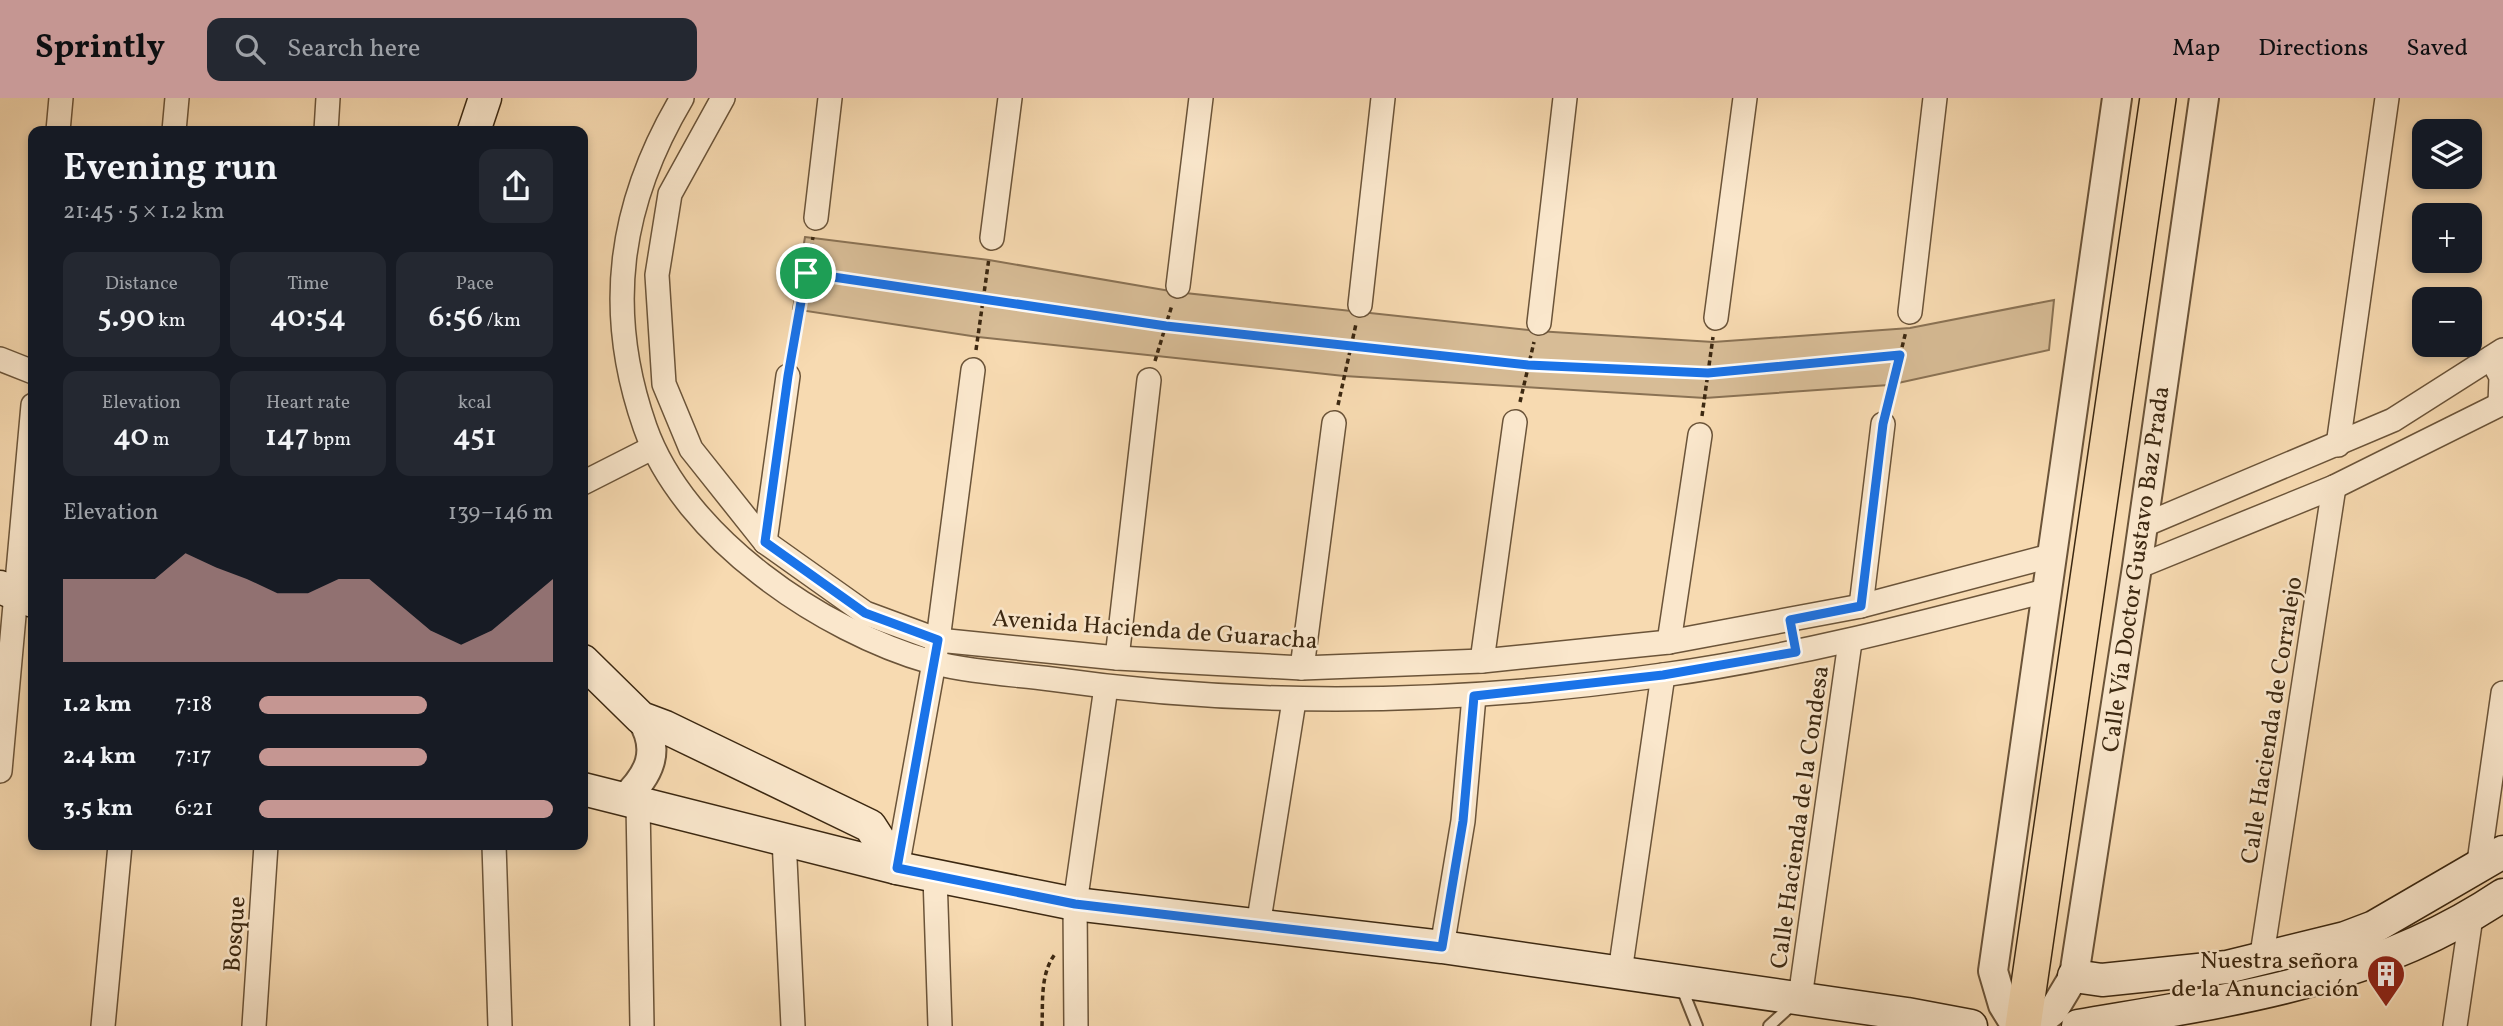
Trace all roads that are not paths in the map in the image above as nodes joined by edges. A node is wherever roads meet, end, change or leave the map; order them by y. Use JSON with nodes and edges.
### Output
{"nodes":[{"id":1,"x":61,"y":98,"type":"edge"},
{"id":2,"x":177,"y":98,"type":"edge"},
{"id":3,"x":328,"y":98,"type":"edge"},
{"id":4,"x":485,"y":98,"type":"edge"},
{"id":5,"x":682,"y":98,"type":"edge"},
{"id":6,"x":723,"y":98,"type":"edge"},
{"id":7,"x":830,"y":98,"type":"edge"},
{"id":8,"x":1010,"y":98,"type":"edge"},
{"id":9,"x":1201,"y":98,"type":"edge"},
{"id":10,"x":1383,"y":98,"type":"edge"},
{"id":11,"x":1565,"y":98,"type":"edge"},
{"id":12,"x":1745,"y":98,"type":"edge"},
{"id":13,"x":1935,"y":98,"type":"edge"},
{"id":14,"x":2117,"y":98,"type":"edge"},
{"id":15,"x":2158,"y":98,"type":"edge"},
{"id":16,"x":2204,"y":98,"type":"edge"},
{"id":17,"x":2387,"y":98,"type":"edge"},
{"id":18,"x":58,"y":126,"type":"edge"},
{"id":19,"x":174,"y":126,"type":"edge"},
{"id":20,"x":326,"y":126,"type":"edge"},
{"id":21,"x":476,"y":126,"type":"edge"},
{"id":22,"x":816,"y":218,"type":"road end"},
{"id":23,"x":992,"y":238,"type":"road end"},
{"id":24,"x":1178,"y":286,"type":"road end"},
{"id":25,"x":1360,"y":305,"type":"road end"},
{"id":26,"x":1910,"y":312,"type":"road end"},
{"id":27,"x":1716,"y":318,"type":"road end"},
{"id":28,"x":1539,"y":323,"type":"road end"},
{"id":29,"x":2497,"y":354,"type":"edge"},
{"id":30,"x":0,"y":359,"type":"edge"},
{"id":31,"x":28,"y":370,"type":"edge"},
{"id":32,"x":973,"y":370,"type":"road end"},
{"id":33,"x":788,"y":376,"type":"road end"},
{"id":34,"x":1149,"y":380,"type":"road end"},
{"id":35,"x":2502,"y":404,"type":"edge"},
{"id":36,"x":1515,"y":422,"type":"road end"},
{"id":37,"x":1334,"y":423,"type":"road end"},
{"id":38,"x":1883,"y":424,"type":"road end"},
{"id":39,"x":1700,"y":435,"type":"road end"},
{"id":40,"x":2339,"y":445,"type":"junction"},
{"id":41,"x":652,"y":447,"type":"junction"},
{"id":42,"x":28,"y":460,"type":"edge"},
{"id":43,"x":588,"y":480,"type":"edge"},
{"id":44,"x":2334,"y":487,"type":"junction"},
{"id":45,"x":2143,"y":526,"type":"junction"},
{"id":46,"x":765,"y":542,"type":"junction"},
{"id":47,"x":2050,"y":556,"type":"junction"},
{"id":48,"x":2137,"y":567,"type":"junction"},
{"id":49,"x":2045,"y":591,"type":"junction"},
{"id":50,"x":16,"y":594,"type":"edge"},
{"id":51,"x":1861,"y":606,"type":"junction"},
{"id":52,"x":1790,"y":620,"type":"junction"},
{"id":53,"x":938,"y":640,"type":"junction"},
{"id":54,"x":1669,"y":642,"type":"junction"},
{"id":55,"x":1850,"y":642,"type":"junction"},
{"id":56,"x":1796,"y":652,"type":"junction"},
{"id":57,"x":1117,"y":658,"type":"junction"},
{"id":58,"x":1482,"y":661,"type":"junction"},
{"id":59,"x":934,"y":663,"type":"junction"},
{"id":60,"x":1443,"y":663,"type":"junction"},
{"id":61,"x":588,"y":665,"type":"edge"},
{"id":62,"x":1343,"y":666,"type":"junction"},
{"id":63,"x":1302,"y":668,"type":"junction"},
{"id":64,"x":1663,"y":675,"type":"junction"},
{"id":65,"x":1106,"y":687,"type":"junction"},
{"id":66,"x":2503,"y":692,"type":"edge"},
{"id":67,"x":1438,"y":696,"type":"junction"},
{"id":68,"x":1474,"y":696,"type":"junction"},
{"id":69,"x":1338,"y":700,"type":"junction"},
{"id":70,"x":1294,"y":701,"type":"junction"},
{"id":71,"x":653,"y":722,"type":"junction"},
{"id":72,"x":0,"y":771,"type":"edge"},
{"id":73,"x":588,"y":790,"type":"edge"},
{"id":74,"x":630,"y":802,"type":"junction"},
{"id":75,"x":784,"y":839,"type":"junction"},
{"id":76,"x":120,"y":850,"type":"edge"},
{"id":77,"x":265,"y":850,"type":"edge"},
{"id":78,"x":494,"y":850,"type":"edge"},
{"id":79,"x":2490,"y":860,"type":"edge"},
{"id":80,"x":897,"y":868,"type":"junction"},
{"id":81,"x":935,"y":876,"type":"junction"},
{"id":82,"x":2503,"y":895,"type":"edge"},
{"id":83,"x":1075,"y":917,"type":"junction"},
{"id":84,"x":2471,"y":917,"type":"junction"},
{"id":85,"x":1258,"y":926,"type":"junction"},
{"id":86,"x":2374,"y":927,"type":"junction"},
{"id":87,"x":1442,"y":947,"type":"junction"},
{"id":88,"x":2389,"y":957,"type":"junction"},
{"id":89,"x":2261,"y":961,"type":"junction"},
{"id":90,"x":1620,"y":972,"type":"junction"},
{"id":91,"x":2074,"y":976,"type":"junction"},
{"id":92,"x":1678,"y":981,"type":"junction"},
{"id":93,"x":1800,"y":998,"type":"junction"},
{"id":94,"x":1912,"y":1020,"type":"edge"},
{"id":95,"x":103,"y":1026,"type":"edge"},
{"id":96,"x":254,"y":1026,"type":"edge"},
{"id":97,"x":500,"y":1026,"type":"edge"},
{"id":98,"x":642,"y":1026,"type":"edge"},
{"id":99,"x":793,"y":1026,"type":"edge"},
{"id":100,"x":940,"y":1026,"type":"edge"},
{"id":101,"x":1076,"y":1026,"type":"edge"},
{"id":102,"x":1697,"y":1026,"type":"edge"},
{"id":103,"x":1769,"y":1026,"type":"edge"},
{"id":104,"x":1971,"y":1026,"type":"edge"},
{"id":105,"x":2016,"y":1026,"type":"edge"},
{"id":106,"x":2023,"y":1026,"type":"edge"},
{"id":107,"x":2034,"y":1026,"type":"edge"},
{"id":108,"x":2078,"y":1026,"type":"edge"},
{"id":109,"x":2455,"y":1026,"type":"edge"}],
"edges":[{"from":1,"to":18,"type":"street"},
{"from":2,"to":19,"type":"street"},
{"from":3,"to":20,"type":"street"},
{"from":4,"to":21,"type":"main road"},
{"from":5,"to":41,"type":"street"},
{"from":6,"to":46,"type":"street","name":"Avenida Hacienda de Guaracha"},
{"from":7,"to":22,"type":"street"},
{"from":8,"to":23,"type":"street"},
{"from":9,"to":24,"type":"street"},
{"from":10,"to":25,"type":"street"},
{"from":11,"to":28,"type":"street"},
{"from":12,"to":27,"type":"street"},
{"from":13,"to":26,"type":"street"},
{"from":14,"to":47,"type":"street"},
{"from":15,"to":106,"type":"main road","name":"Calle Vía Doctor Gustavo Baz Prada"},
{"from":16,"to":45,"type":"street","name":"Calle Vía Doctor Gustavo Baz Prada"},
{"from":17,"to":40,"type":"street"},
{"from":29,"to":35,"type":"street"},
{"from":29,"to":40,"type":"street"},
{"from":30,"to":31,"type":"street"},
{"from":32,"to":53,"type":"street"},
{"from":33,"to":46,"type":"street"},
{"from":34,"to":57,"type":"street"},
{"from":35,"to":44,"type":"street"},
{"from":36,"to":58,"type":"street"},
{"from":37,"to":63,"type":"street"},
{"from":38,"to":51,"type":"street"},
{"from":39,"to":54,"type":"street"},
{"from":40,"to":45,"type":"street"},
{"from":41,"to":43,"type":"street"},
{"from":41,"to":59,"type":"street"},
{"from":42,"to":50,"type":"street"},
{"from":44,"to":48,"type":"street"},
{"from":44,"to":89,"type":"street","name":"Calle Hacienda de Corralejo"},
{"from":45,"to":48,"type":"street","name":"Calle Vía Doctor Gustavo Baz Prada"},
{"from":46,"to":53,"type":"street","name":"Avenida Hacienda de Guaracha"},
{"from":47,"to":49,"type":"street"},
{"from":47,"to":51,"type":"street","name":"Avenida Hacienda de Guaracha"},
{"from":48,"to":91,"type":"street","name":"Calle Vía Doctor Gustavo Baz Prada"},
{"from":49,"to":55,"type":"street"},
{"from":49,"to":105,"type":"street"},
{"from":50,"to":72,"type":"street"},
{"from":51,"to":52,"type":"street","name":"Avenida Hacienda de Guaracha"},
{"from":52,"to":54,"type":"street","name":"Avenida Hacienda de Guaracha"},
{"from":52,"to":56,"type":"street"},
{"from":53,"to":57,"type":"street","name":"Avenida Hacienda de Guaracha"},
{"from":53,"to":59,"type":"street"},
{"from":54,"to":58,"type":"street","name":"Avenida Hacienda de Guaracha"},
{"from":55,"to":56,"type":"street"},
{"from":55,"to":93,"type":"street","name":"Calle Hacienda de la Condesa"},
{"from":56,"to":64,"type":"street"},
{"from":57,"to":63,"type":"street","name":"Avenida Hacienda de Guaracha"},
{"from":58,"to":60,"type":"street","name":"Avenida Hacienda de Guaracha"},
{"from":59,"to":65,"type":"street"},
{"from":59,"to":80,"type":"street"},
{"from":60,"to":62,"type":"street","name":"Avenida Hacienda de Guaracha"},
{"from":60,"to":67,"type":"street"},
{"from":61,"to":71,"type":"main road"},
{"from":62,"to":63,"type":"street","name":"Avenida Hacienda de Guaracha"},
{"from":62,"to":69,"type":"street"},
{"from":64,"to":68,"type":"street"},
{"from":64,"to":90,"type":"street"},
{"from":65,"to":70,"type":"street"},
{"from":65,"to":83,"type":"street"},
{"from":66,"to":79,"type":"street"},
{"from":67,"to":68,"type":"street"},
{"from":67,"to":69,"type":"street"},
{"from":68,"to":87,"type":"street"},
{"from":69,"to":70,"type":"street"},
{"from":70,"to":85,"type":"street"},
{"from":71,"to":74,"type":"street"},
{"from":71,"to":80,"type":"main road"},
{"from":73,"to":74,"type":"main road"},
{"from":74,"to":75,"type":"main road"},
{"from":74,"to":98,"type":"street"},
{"from":75,"to":80,"type":"main road"},
{"from":75,"to":99,"type":"street"},
{"from":76,"to":95,"type":"street"},
{"from":77,"to":96,"type":"street","name":"Bosque"},
{"from":78,"to":97,"type":"street"},
{"from":79,"to":86,"type":"main road"},
{"from":80,"to":81,"type":"main road"},
{"from":81,"to":83,"type":"main road"},
{"from":81,"to":100,"type":"street"},
{"from":82,"to":84,"type":"main road"},
{"from":83,"to":85,"type":"main road"},
{"from":83,"to":101,"type":"street"},
{"from":84,"to":88,"type":"main road"},
{"from":84,"to":109,"type":"street"},
{"from":85,"to":87,"type":"main road"},
{"from":86,"to":88,"type":"main road"},
{"from":86,"to":89,"type":"main road"},
{"from":87,"to":90,"type":"main road"},
{"from":88,"to":108,"type":"main road"},
{"from":89,"to":91,"type":"main road"},
{"from":90,"to":92,"type":"main road"},
{"from":91,"to":107,"type":"street","name":"Calle Vía Doctor Gustavo Baz Prada"},
{"from":92,"to":93,"type":"main road"},
{"from":92,"to":102,"type":"lane"},
{"from":93,"to":94,"type":"main road"},
{"from":93,"to":103,"type":"lane"},
{"from":94,"to":104,"type":"main road"}]}
